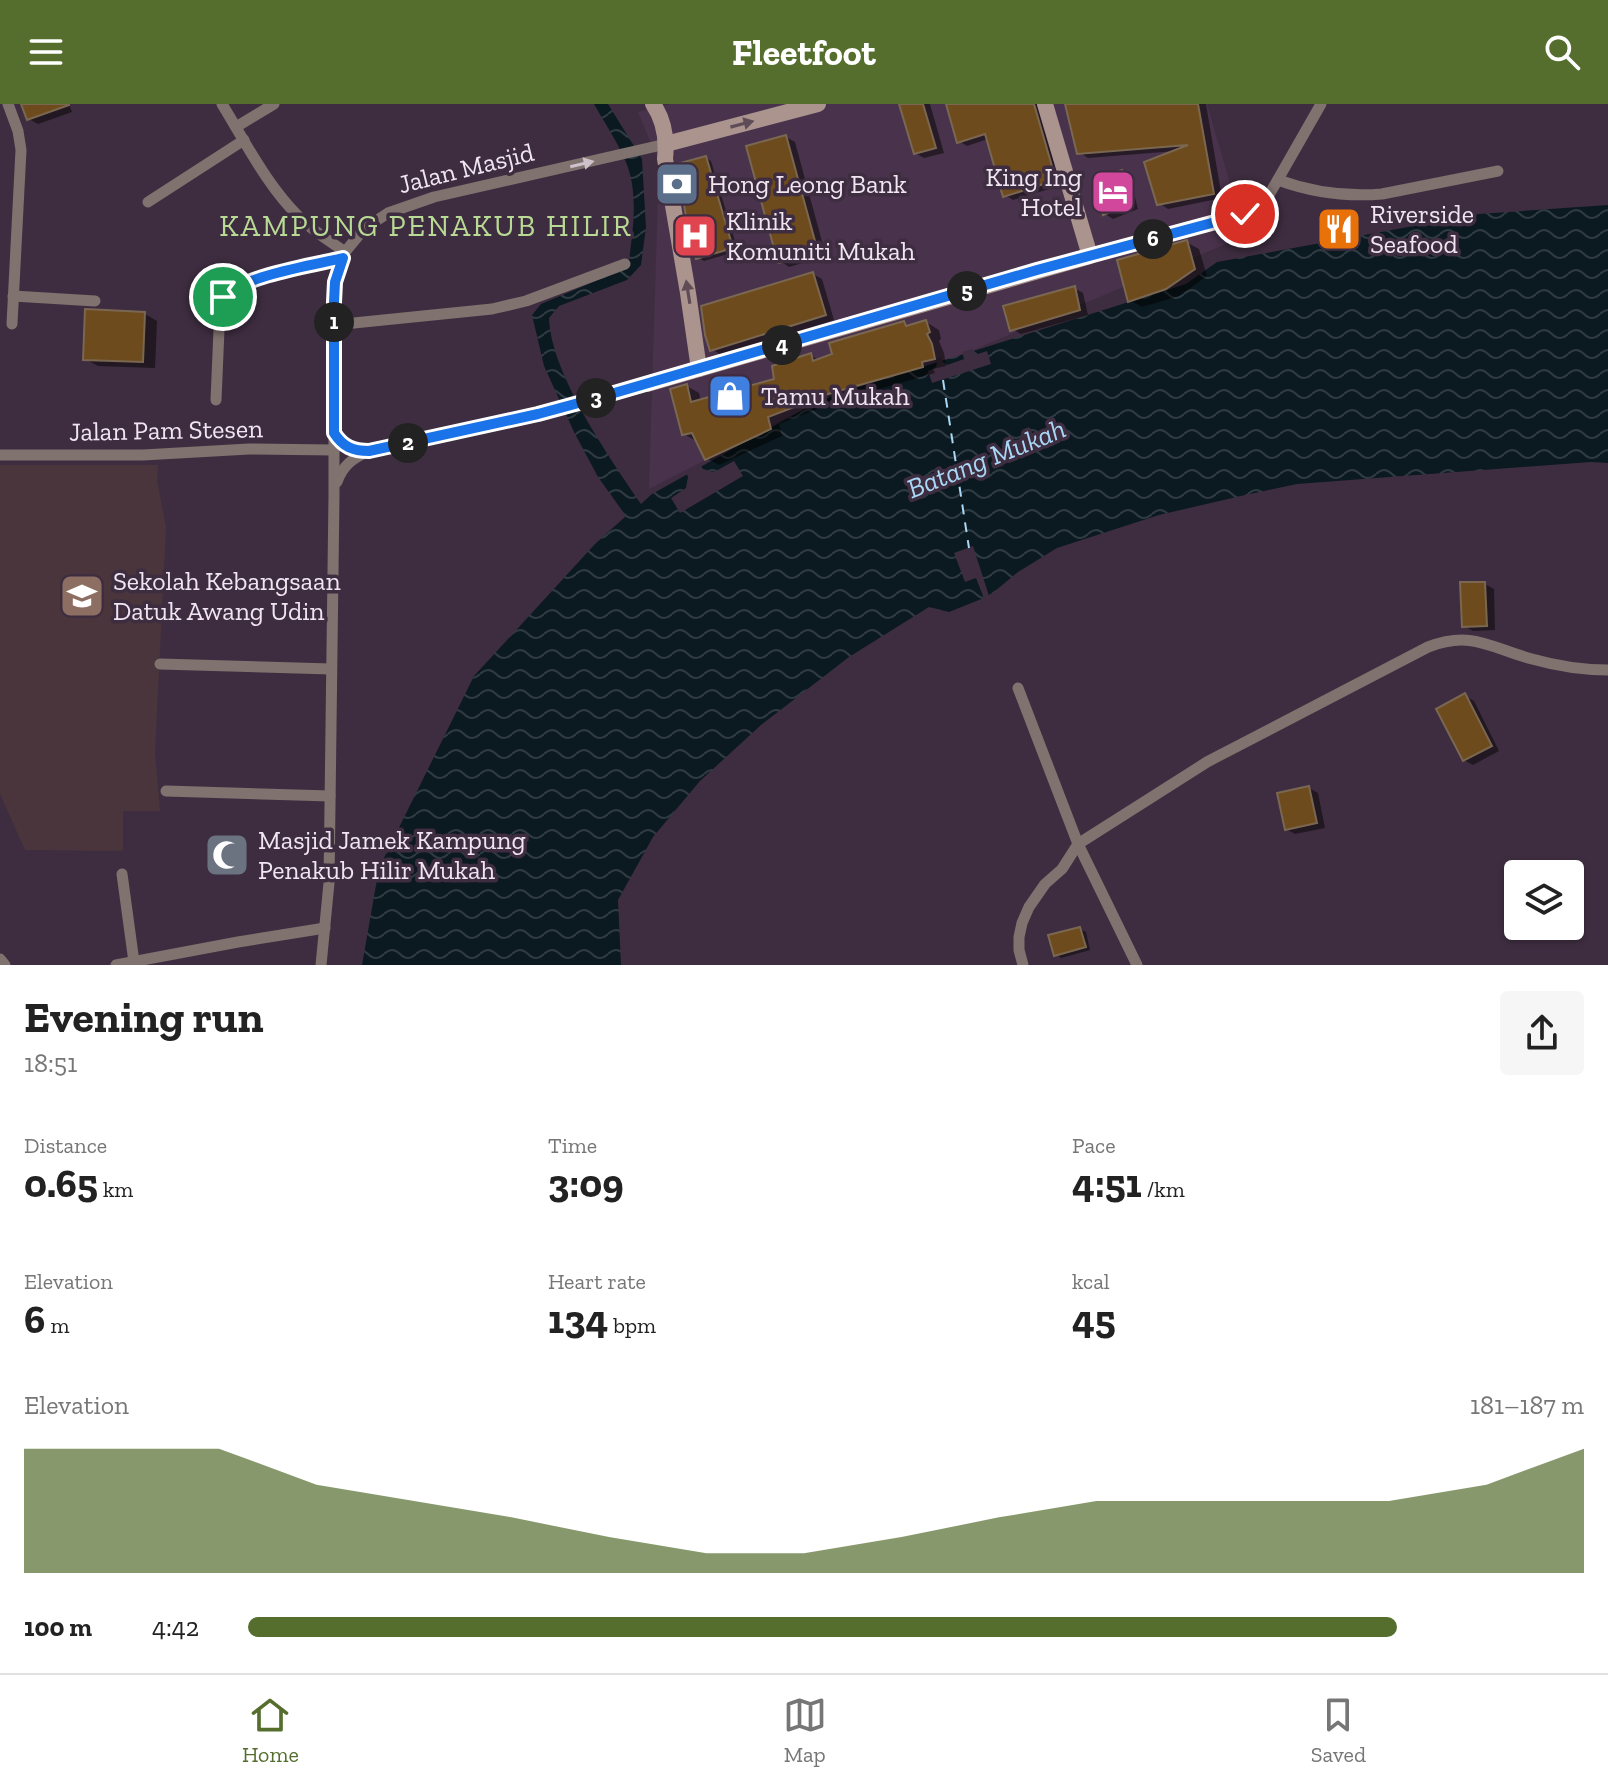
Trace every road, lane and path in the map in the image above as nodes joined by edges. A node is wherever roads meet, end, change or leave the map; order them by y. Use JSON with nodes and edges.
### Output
{"nodes":[{"id":1,"x":8,"y":104,"type":"edge"},
{"id":2,"x":222,"y":104,"type":"edge"},
{"id":3,"x":274,"y":104,"type":"edge"},
{"id":4,"x":653,"y":104,"type":"edge"},
{"id":5,"x":1045,"y":104,"type":"edge"},
{"id":6,"x":1321,"y":104,"type":"edge"},
{"id":7,"x":807,"y":105,"type":"edge"},
{"id":8,"x":236,"y":127,"type":"junction"},
{"id":9,"x":244,"y":140,"type":"junction"},
{"id":10,"x":658,"y":146,"type":"junction"},
{"id":11,"x":1498,"y":171,"type":"dead end"},
{"id":12,"x":1278,"y":180,"type":"junction"},
{"id":13,"x":148,"y":202,"type":"dead end"},
{"id":14,"x":344,"y":255,"type":"junction"},
{"id":15,"x":1090,"y":256,"type":"junction"},
{"id":16,"x":625,"y":264,"type":"dead end"},
{"id":17,"x":13,"y":296,"type":"junction"},
{"id":18,"x":95,"y":301,"type":"dead end"},
{"id":19,"x":12,"y":324,"type":"dead end"},
{"id":20,"x":334,"y":325,"type":"junction"},
{"id":21,"x":699,"y":369,"type":"junction"},
{"id":22,"x":647,"y":384,"type":"joint"},
{"id":23,"x":216,"y":400,"type":"dead end"},
{"id":24,"x":334,"y":433,"type":"junction"},
{"id":25,"x":334,"y":450,"type":"junction"},
{"id":26,"x":369,"y":451,"type":"junction"},
{"id":27,"x":0,"y":455,"type":"edge"},
{"id":28,"x":334,"y":494,"type":"junction"},
{"id":29,"x":160,"y":664,"type":"dead end"},
{"id":30,"x":331,"y":669,"type":"junction"},
{"id":31,"x":1608,"y":670,"type":"edge"},
{"id":32,"x":1018,"y":688,"type":"dead end"},
{"id":33,"x":166,"y":791,"type":"dead end"},
{"id":34,"x":330,"y":796,"type":"junction"},
{"id":35,"x":1078,"y":844,"type":"junction"},
{"id":36,"x":122,"y":874,"type":"dead end"},
{"id":37,"x":325,"y":928,"type":"junction"},
{"id":38,"x":0,"y":959,"type":"edge"},
{"id":39,"x":134,"y":962,"type":"junction"},
{"id":40,"x":5,"y":965,"type":"edge"},
{"id":41,"x":116,"y":965,"type":"edge"},
{"id":42,"x":321,"y":965,"type":"edge"},
{"id":43,"x":1023,"y":965,"type":"edge"},
{"id":44,"x":1137,"y":965,"type":"edge"}],
"edges":[{"from":1,"to":17,"type":"street"},
{"from":2,"to":8,"type":"street"},
{"from":3,"to":8,"type":"street"},
{"from":4,"to":10,"type":"street"},
{"from":5,"to":15,"type":"street"},
{"from":6,"to":12,"type":"street"},
{"from":10,"to":7,"type":"street","one_way":true},
{"from":8,"to":9,"type":"street"},
{"from":9,"to":13,"type":"street"},
{"from":9,"to":14,"type":"street"},
{"from":14,"to":10,"type":"street","name":"Jalan Masjid","one_way":true},
{"from":21,"to":10,"type":"street","one_way":true},
{"from":11,"to":12,"type":"street"},
{"from":12,"to":15,"type":"street"},
{"from":14,"to":20,"type":"street"},
{"from":14,"to":23,"type":"street"},
{"from":15,"to":21,"type":"street"},
{"from":16,"to":20,"type":"street"},
{"from":17,"to":18,"type":"street"},
{"from":17,"to":19,"type":"street"},
{"from":20,"to":24,"type":"street"},
{"from":21,"to":22,"type":"street"},
{"from":22,"to":26,"type":"street"},
{"from":24,"to":25,"type":"street"},
{"from":24,"to":26,"type":"street"},
{"from":25,"to":27,"type":"street","name":"Jalan Pam Stesen"},
{"from":25,"to":28,"type":"street"},
{"from":26,"to":28,"type":"street"},
{"from":28,"to":30,"type":"street"},
{"from":29,"to":30,"type":"street"},
{"from":30,"to":34,"type":"street"},
{"from":31,"to":35,"type":"street"},
{"from":32,"to":35,"type":"street"},
{"from":33,"to":34,"type":"street"},
{"from":34,"to":37,"type":"street"},
{"from":35,"to":43,"type":"street"},
{"from":35,"to":44,"type":"street"},
{"from":36,"to":39,"type":"street"},
{"from":37,"to":39,"type":"street"},
{"from":37,"to":42,"type":"street"},
{"from":38,"to":40,"type":"street"},
{"from":39,"to":41,"type":"street"}]}
